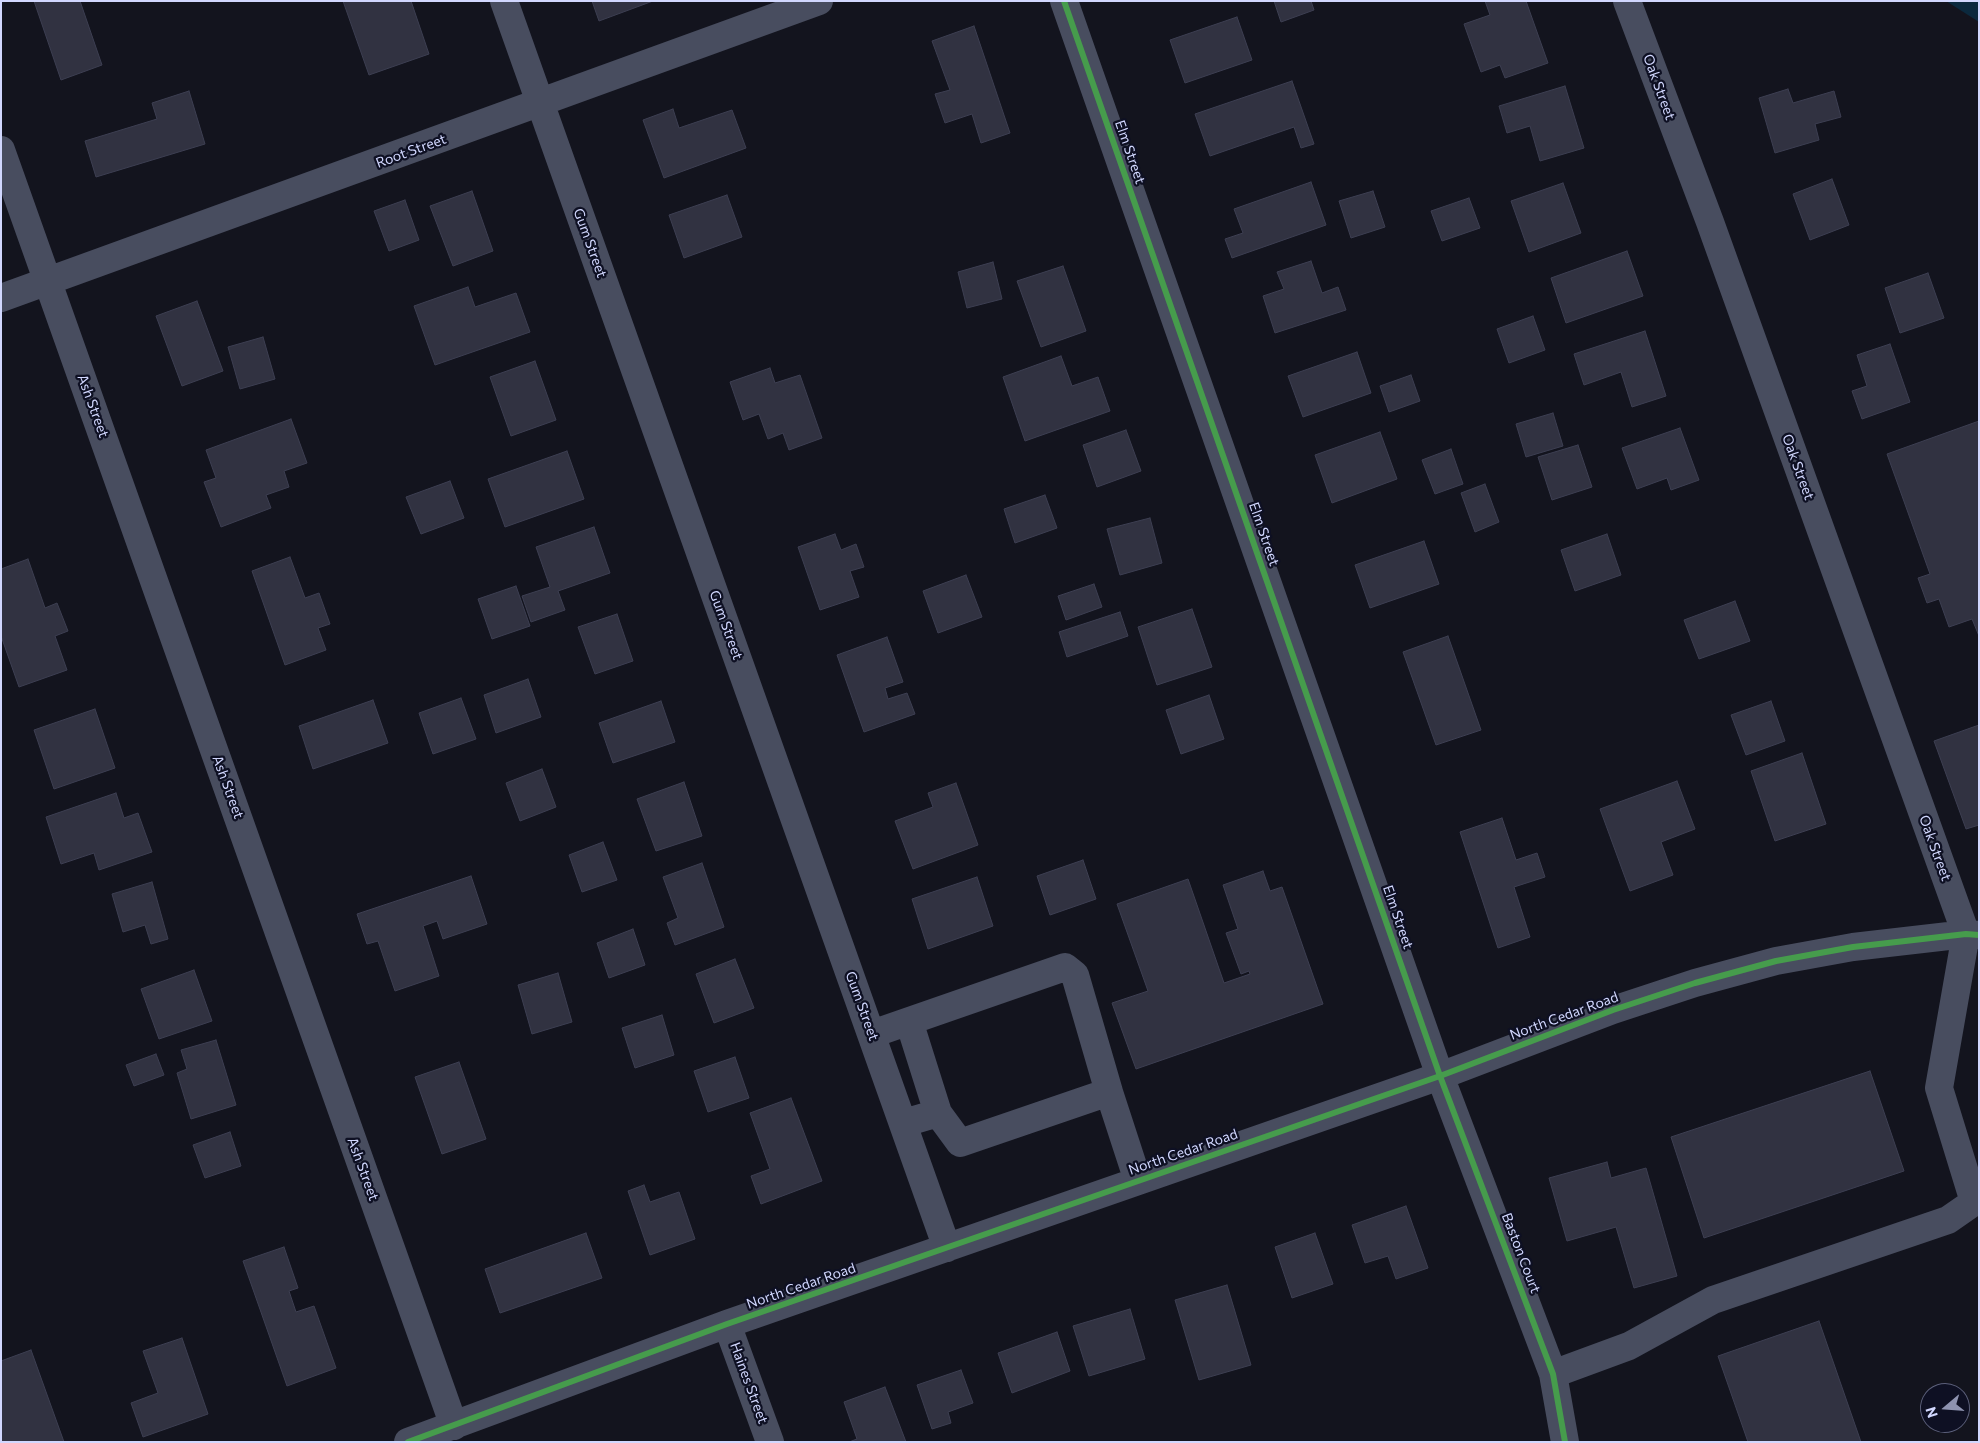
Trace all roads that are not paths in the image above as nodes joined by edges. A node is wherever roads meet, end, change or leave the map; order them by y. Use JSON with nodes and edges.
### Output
{"nodes":[{"id":1,"x":504,"y":1,"type":"edge"},
{"id":2,"x":819,"y":1,"type":"edge"},
{"id":3,"x":1064,"y":1,"type":"edge"},
{"id":4,"x":1627,"y":1,"type":"edge"},
{"id":5,"x":540,"y":104,"type":"junction"},
{"id":6,"x":1,"y":150,"type":"edge"},
{"id":7,"x":49,"y":282,"type":"junction"},
{"id":8,"x":1,"y":298,"type":"edge"},
{"id":9,"x":1972,"y":934,"type":"edge"},
{"id":10,"x":909,"y":1021,"type":"junction"},
{"id":11,"x":872,"y":1034,"type":"junction"},
{"id":12,"x":1440,"y":1076,"type":"junction"},
{"id":13,"x":1109,"y":1092,"type":"junction"},
{"id":14,"x":938,"y":1113,"type":"junction"},
{"id":15,"x":904,"y":1123,"type":"junction"},
{"id":16,"x":1138,"y":1181,"type":"junction"},
{"id":17,"x":947,"y":1248,"type":"junction"},
{"id":18,"x":727,"y":1324,"type":"junction"},
{"id":19,"x":1553,"y":1374,"type":"junction"},
{"id":20,"x":454,"y":1426,"type":"junction"},
{"id":21,"x":408,"y":1442,"type":"edge"},
{"id":22,"x":770,"y":1442,"type":"edge"},
{"id":23,"x":1565,"y":1442,"type":"edge"}],
"edges":[{"from":1,"to":5,"type":"street","name":"Gum Street"},
{"from":2,"to":5,"type":"street","name":"Root Street"},
{"from":3,"to":12,"type":"street","name":"Elm Street"},
{"from":4,"to":9,"type":"street","name":"Oak Street"},
{"from":5,"to":7,"type":"street","name":"Root Street"},
{"from":5,"to":11,"type":"street","name":"Gum Street"},
{"from":6,"to":7,"type":"street","name":"Ash Street"},
{"from":7,"to":8,"type":"street","name":"Root Street"},
{"from":7,"to":20,"type":"street","name":"Ash Street"},
{"from":9,"to":12,"type":"street","name":"North Cedar Road"},
{"from":9,"to":19,"type":"street"},
{"from":10,"to":11,"type":"street"},
{"from":10,"to":13,"type":"street"},
{"from":10,"to":14,"type":"street"},
{"from":11,"to":15,"type":"street","name":"Gum Street"},
{"from":12,"to":16,"type":"street","name":"North Cedar Road"},
{"from":12,"to":19,"type":"street","name":"Baston Court"},
{"from":13,"to":14,"type":"street"},
{"from":13,"to":16,"type":"street"},
{"from":14,"to":15,"type":"street"},
{"from":15,"to":17,"type":"street","name":"Gum Street"},
{"from":16,"to":17,"type":"street","name":"North Cedar Road"},
{"from":17,"to":18,"type":"street","name":"North Cedar Road"},
{"from":18,"to":20,"type":"street","name":"North Cedar Road"},
{"from":18,"to":22,"type":"street","name":"Haines Street"},
{"from":19,"to":23,"type":"street","name":"Baston Court"},
{"from":20,"to":21,"type":"street","name":"North Cedar Road"}]}
